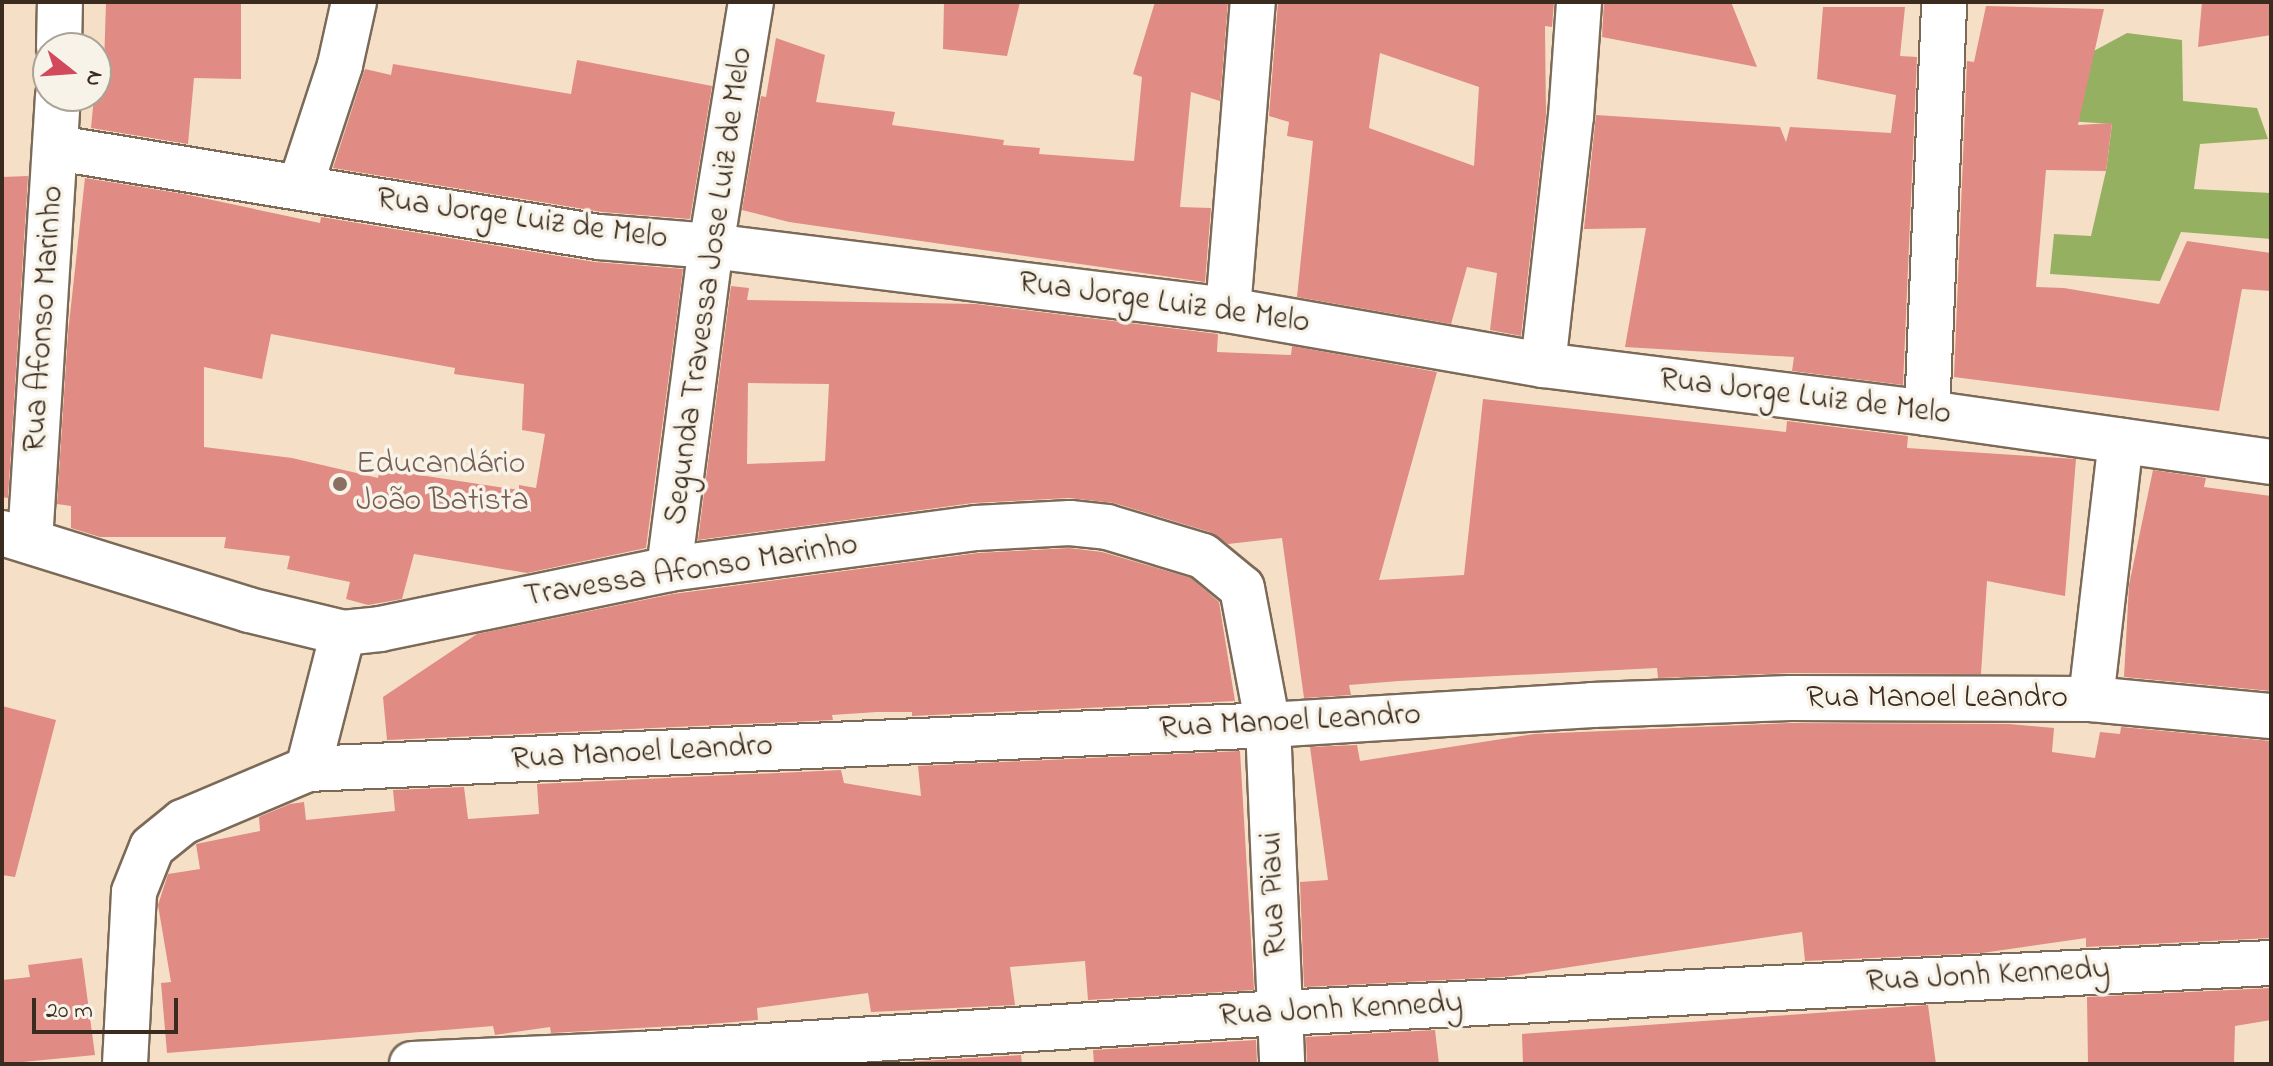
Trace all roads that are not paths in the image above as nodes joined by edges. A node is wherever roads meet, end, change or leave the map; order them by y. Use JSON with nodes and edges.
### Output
{"nodes":[{"id":1,"x":60,"y":2,"type":"edge"},
{"id":2,"x":354,"y":2,"type":"edge"},
{"id":3,"x":751,"y":2,"type":"edge"},
{"id":4,"x":1253,"y":2,"type":"edge"},
{"id":5,"x":1579,"y":2,"type":"edge"},
{"id":6,"x":1944,"y":2,"type":"edge"},
{"id":7,"x":59,"y":32,"type":"edge"},
{"id":8,"x":58,"y":112,"type":"edge"},
{"id":9,"x":57,"y":148,"type":"junction"},
{"id":10,"x":300,"y":187,"type":"junction"},
{"id":11,"x":711,"y":246,"type":"junction"},
{"id":12,"x":1228,"y":310,"type":"junction"},
{"id":13,"x":1543,"y":365,"type":"junction"},
{"id":14,"x":1927,"y":413,"type":"junction"},
{"id":15,"x":2121,"y":441,"type":"junction"},
{"id":16,"x":2271,"y":462,"type":"edge"},
{"id":17,"x":16,"y":537,"type":"edge"},
{"id":18,"x":669,"y":569,"type":"junction"},
{"id":19,"x":343,"y":633,"type":"junction"},
{"id":20,"x":2091,"y":699,"type":"junction"},
{"id":21,"x":2271,"y":716,"type":"edge"},
{"id":22,"x":1268,"y":725,"type":"junction"},
{"id":23,"x":308,"y":769,"type":"junction"},
{"id":24,"x":2271,"y":963,"type":"edge"},
{"id":25,"x":1280,"y":1013,"type":"junction"},
{"id":26,"x":125,"y":1064,"type":"edge"},
{"id":27,"x":412,"y":1064,"type":"edge"},
{"id":28,"x":1282,"y":1064,"type":"edge"}],
"edges":[{"from":1,"to":7,"type":"street"},
{"from":2,"to":10,"type":"street"},
{"from":3,"to":11,"type":"street","name":"Segunda Travessa Jose Luiz de Melo"},
{"from":4,"to":12,"type":"street"},
{"from":5,"to":13,"type":"street"},
{"from":6,"to":14,"type":"street"},
{"from":8,"to":9,"type":"street","name":"Rua Afonso Marinho"},
{"from":9,"to":10,"type":"street","name":"Rua Jorge Luiz de Melo"},
{"from":9,"to":17,"type":"street","name":"Rua Afonso Marinho"},
{"from":10,"to":11,"type":"street","name":"Rua Jorge Luiz de Melo"},
{"from":11,"to":12,"type":"street","name":"Rua Jorge Luiz de Melo"},
{"from":11,"to":18,"type":"street","name":"Segunda Travessa Jose Luiz de Melo"},
{"from":12,"to":13,"type":"street","name":"Rua Jorge Luiz de Melo"},
{"from":13,"to":14,"type":"street","name":"Rua Jorge Luiz de Melo"},
{"from":14,"to":15,"type":"street","name":"Rua Jorge Luiz de Melo"},
{"from":15,"to":16,"type":"street","name":"Rua Jorge Luiz de Melo"},
{"from":15,"to":20,"type":"street"},
{"from":17,"to":19,"type":"street","name":"Travessa Afonso Marinho"},
{"from":18,"to":19,"type":"street","name":"Travessa Afonso Marinho"},
{"from":18,"to":22,"type":"street","name":"Travessa Afonso Marinho"},
{"from":19,"to":23,"type":"street"},
{"from":20,"to":21,"type":"street","name":"Rua Manoel Leandro"},
{"from":20,"to":22,"type":"street","name":"Rua Manoel Leandro"},
{"from":22,"to":23,"type":"street","name":"Rua Manoel Leandro"},
{"from":22,"to":25,"type":"street","name":"Rua Piaui"},
{"from":23,"to":26,"type":"street"},
{"from":24,"to":25,"type":"street","name":"Rua Jonh Kennedy"},
{"from":25,"to":27,"type":"street","name":"Rua Jonh Kennedy"},
{"from":25,"to":28,"type":"street","name":"Rua Piaui"}]}
